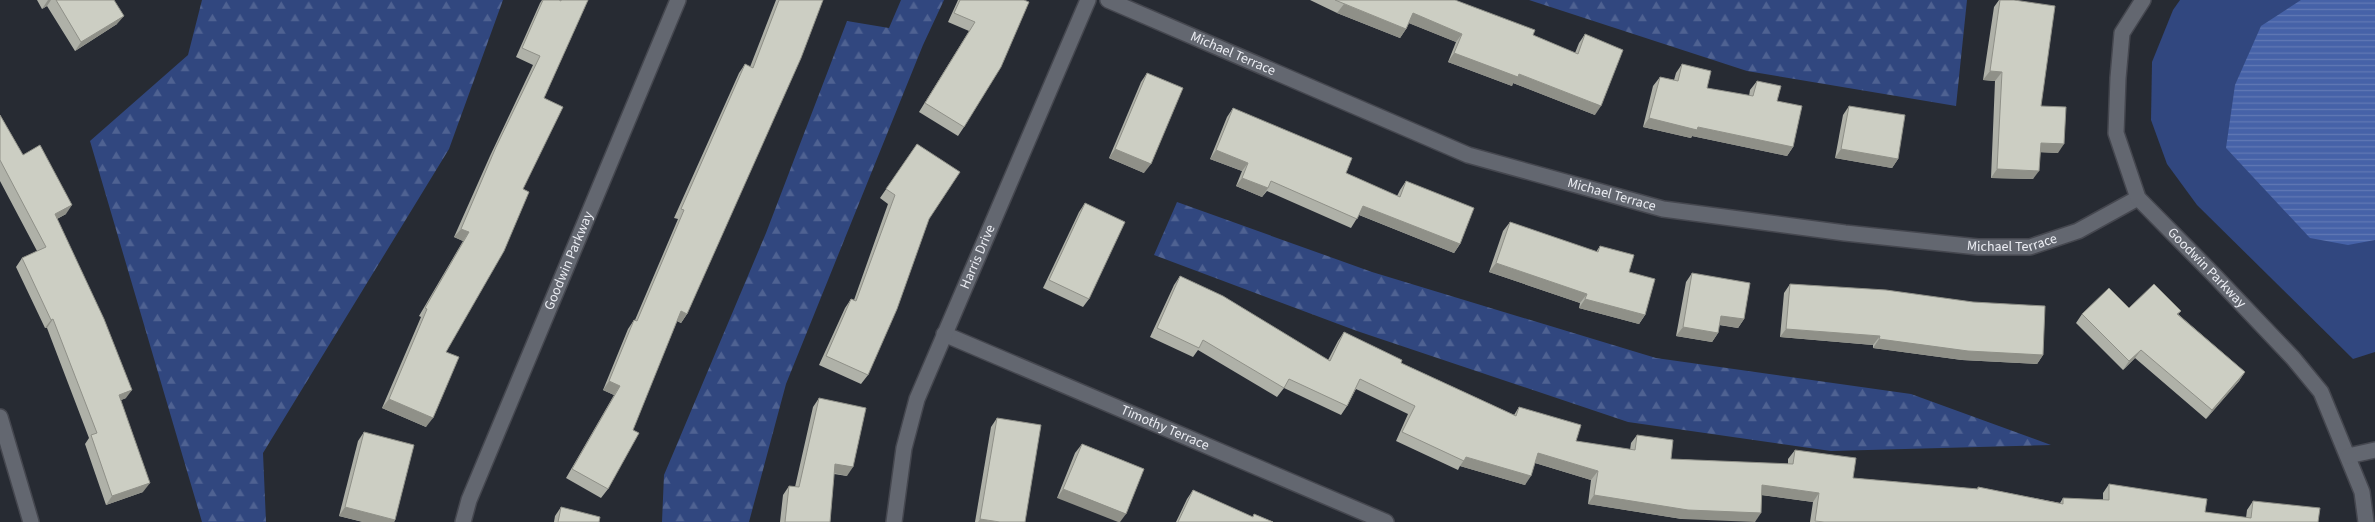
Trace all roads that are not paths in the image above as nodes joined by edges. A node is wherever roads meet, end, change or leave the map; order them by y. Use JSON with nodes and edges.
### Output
{"nodes":[{"id":1,"x":678,"y":0,"type":"edge"},
{"id":2,"x":1088,"y":0,"type":"edge"},
{"id":3,"x":1108,"y":0,"type":"edge"},
{"id":4,"x":2142,"y":0,"type":"edge"},
{"id":5,"x":2138,"y":198,"type":"junction"},
{"id":6,"x":944,"y":334,"type":"junction"},
{"id":7,"x":0,"y":417,"type":"edge"},
{"id":8,"x":2375,"y":450,"type":"edge"},
{"id":9,"x":2348,"y":456,"type":"junction"},
{"id":10,"x":31,"y":522,"type":"edge"},
{"id":11,"x":463,"y":522,"type":"edge"},
{"id":12,"x":894,"y":522,"type":"edge"},
{"id":13,"x":1386,"y":522,"type":"edge"},
{"id":14,"x":2366,"y":522,"type":"edge"}],
"edges":[{"from":1,"to":11,"type":"street","name":"Goodwin Parkway"},
{"from":2,"to":6,"type":"street","name":"Harris Drive"},
{"from":3,"to":5,"type":"street","name":"Michael Terrace"},
{"from":4,"to":5,"type":"street","name":"Goodwin Parkway"},
{"from":5,"to":9,"type":"street","name":"Goodwin Parkway"},
{"from":6,"to":12,"type":"street","name":"Harris Drive"},
{"from":6,"to":13,"type":"street","name":"Timothy Terrace"},
{"from":7,"to":10,"type":"street"},
{"from":8,"to":9,"type":"street"},
{"from":9,"to":14,"type":"street","name":"Goodwin Parkway"}]}
